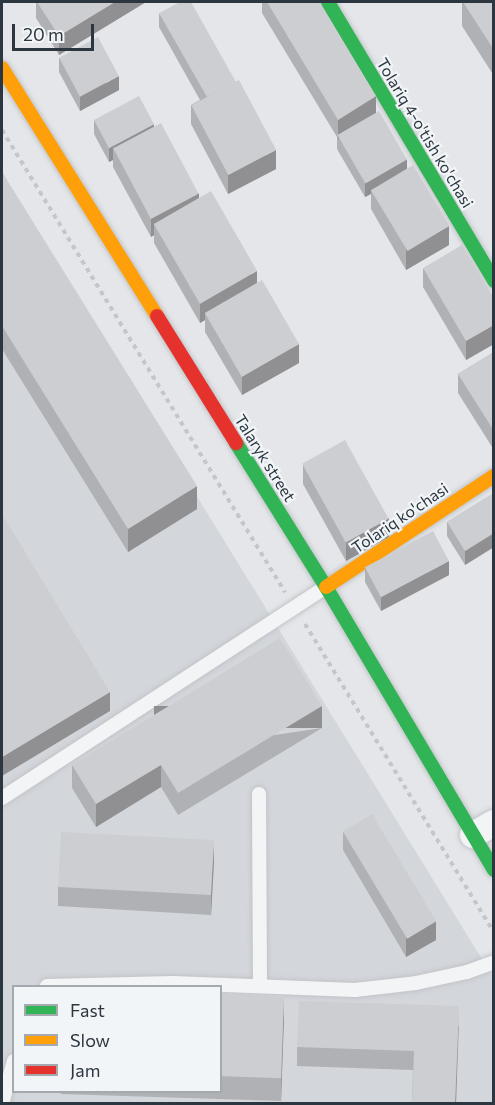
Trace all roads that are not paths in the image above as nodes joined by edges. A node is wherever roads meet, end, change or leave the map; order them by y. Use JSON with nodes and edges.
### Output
{"nodes":[{"id":1,"x":328,"y":2,"type":"edge"},
{"id":2,"x":2,"y":68,"type":"edge"},
{"id":3,"x":494,"y":280,"type":"edge"},
{"id":4,"x":494,"y":476,"type":"edge"},
{"id":5,"x":326,"y":587,"type":"junction"},
{"id":6,"x":259,"y":794,"type":"dead end"},
{"id":7,"x":2,"y":798,"type":"edge"},
{"id":8,"x":483,"y":829,"type":"edge"},
{"id":9,"x":494,"y":870,"type":"edge"},
{"id":10,"x":494,"y":962,"type":"edge"},
{"id":11,"x":110,"y":985,"type":"edge"},
{"id":12,"x":260,"y":986,"type":"junction"},
{"id":13,"x":12,"y":1068,"type":"edge"},
{"id":14,"x":2,"y":1104,"type":"edge"}],
"edges":[{"from":1,"to":3,"type":"street","name":"Tolariq 4-o'tish ko'chasi"},
{"from":2,"to":5,"type":"street","name":"Talaryk street"},
{"from":4,"to":5,"type":"street","name":"Tolariq ko'chasi"},
{"from":5,"to":7,"type":"lane"},
{"from":5,"to":8,"type":"street","name":"Talaryk street"},
{"from":6,"to":12,"type":"lane"},
{"from":8,"to":9,"type":"street","name":"Talaryk street"},
{"from":10,"to":12,"type":"lane"},
{"from":11,"to":12,"type":"lane"},
{"from":13,"to":14,"type":"lane"}]}
